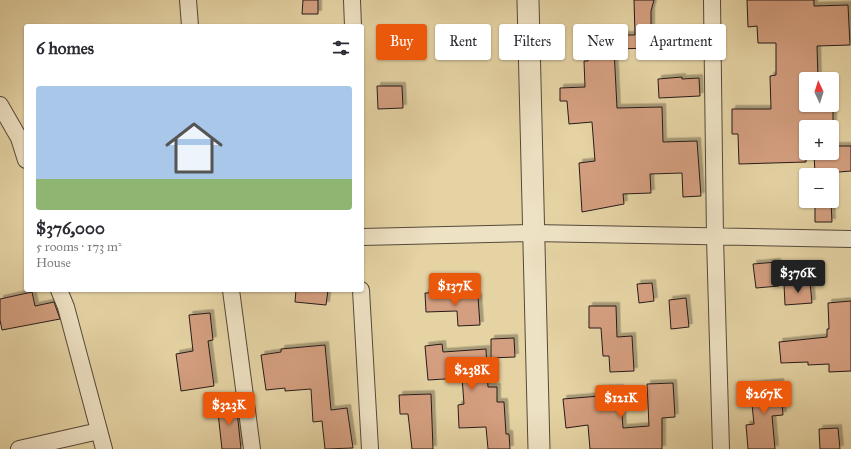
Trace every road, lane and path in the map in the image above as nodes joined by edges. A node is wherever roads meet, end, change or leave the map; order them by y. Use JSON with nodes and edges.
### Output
{"nodes":[{"id":1,"x":188,"y":0,"type":"edge"},
{"id":2,"x":352,"y":0,"type":"edge"},
{"id":3,"x":528,"y":0,"type":"edge"},
{"id":4,"x":712,"y":0,"type":"edge"},
{"id":5,"x":190,"y":24,"type":"edge"},
{"id":6,"x":353,"y":24,"type":"edge"},
{"id":7,"x":0,"y":105,"type":"edge"},
{"id":8,"x":24,"y":154,"type":"edge"},
{"id":9,"x":532,"y":233,"type":"junction"},
{"id":10,"x":364,"y":237,"type":"edge"},
{"id":11,"x":715,"y":238,"type":"junction"},
{"id":12,"x":851,"y":239,"type":"edge"},
{"id":13,"x":60,"y":292,"type":"edge"},
{"id":14,"x":230,"y":292,"type":"edge"},
{"id":15,"x":361,"y":292,"type":"edge"},
{"id":16,"x":99,"y":431,"type":"junction"},
{"id":17,"x":19,"y":449,"type":"edge"},
{"id":18,"x":104,"y":449,"type":"edge"},
{"id":19,"x":252,"y":449,"type":"edge"},
{"id":20,"x":370,"y":449,"type":"edge"},
{"id":21,"x":538,"y":449,"type":"edge"},
{"id":22,"x":721,"y":449,"type":"edge"}],
"edges":[{"from":1,"to":5,"type":"street"},
{"from":2,"to":6,"type":"street"},
{"from":3,"to":9,"type":"street"},
{"from":4,"to":11,"type":"street"},
{"from":7,"to":8,"type":"street"},
{"from":9,"to":10,"type":"street"},
{"from":9,"to":11,"type":"street"},
{"from":9,"to":21,"type":"street"},
{"from":11,"to":12,"type":"street"},
{"from":11,"to":22,"type":"street"},
{"from":13,"to":16,"type":"street"},
{"from":14,"to":19,"type":"street"},
{"from":15,"to":20,"type":"street"},
{"from":16,"to":17,"type":"street"},
{"from":16,"to":18,"type":"street"}]}
